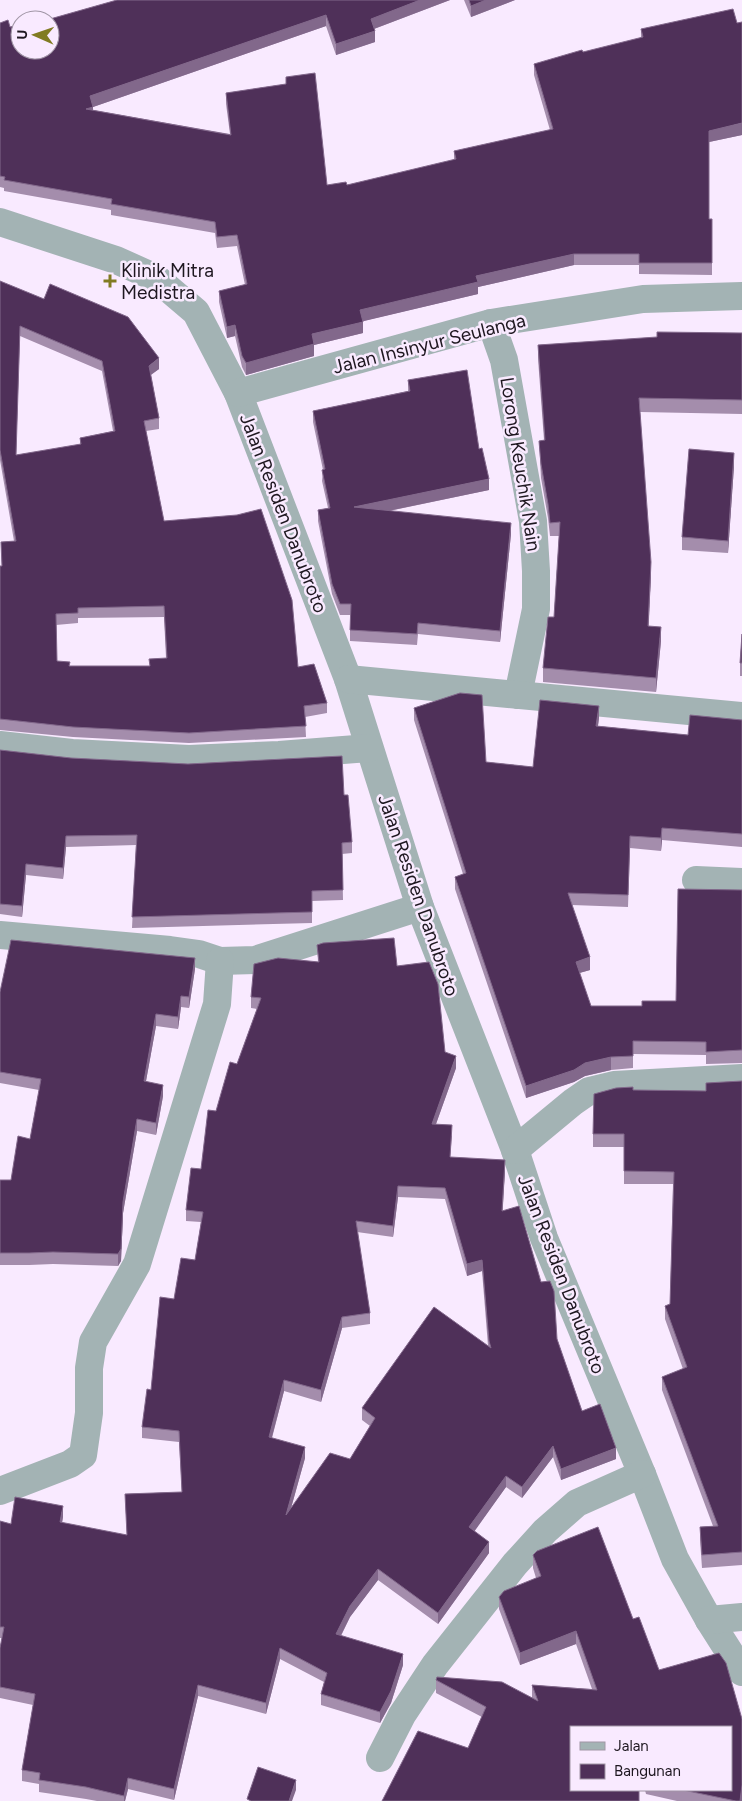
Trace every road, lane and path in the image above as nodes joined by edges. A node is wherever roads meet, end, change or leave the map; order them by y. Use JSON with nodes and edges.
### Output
{"nodes":[{"id":1,"x":0,"y":222,"type":"edge"},
{"id":2,"x":742,"y":296,"type":"edge"},
{"id":3,"x":491,"y":324,"type":"junction"},
{"id":4,"x":238,"y":393,"type":"junction"},
{"id":5,"x":348,"y":679,"type":"junction"},
{"id":6,"x":518,"y":695,"type":"junction"},
{"id":7,"x":742,"y":716,"type":"edge"},
{"id":8,"x":0,"y":745,"type":"edge"},
{"id":9,"x":369,"y":748,"type":"junction"},
{"id":10,"x":696,"y":880,"type":"dead end"},
{"id":11,"x":742,"y":882,"type":"edge"},
{"id":12,"x":420,"y":907,"type":"junction"},
{"id":13,"x":0,"y":935,"type":"edge"},
{"id":14,"x":220,"y":961,"type":"junction"},
{"id":15,"x":742,"y":1078,"type":"edge"},
{"id":16,"x":515,"y":1150,"type":"junction"},
{"id":17,"x":642,"y":1474,"type":"junction"},
{"id":18,"x":0,"y":1492,"type":"edge"},
{"id":19,"x":742,"y":1617,"type":"edge"},
{"id":20,"x":709,"y":1620,"type":"junction"},
{"id":21,"x":742,"y":1672,"type":"edge"},
{"id":22,"x":380,"y":1758,"type":"dead end"}],
"edges":[{"from":1,"to":4,"type":"street","name":"Jalan Residen Danubroto"},
{"from":2,"to":3,"type":"street","name":"Jalan Insinyur Seulanga"},
{"from":3,"to":4,"type":"street","name":"Jalan Insinyur Seulanga"},
{"from":3,"to":6,"type":"street","name":"Lorong Keuchik Nain"},
{"from":4,"to":5,"type":"street","name":"Jalan Residen Danubroto"},
{"from":5,"to":6,"type":"street"},
{"from":5,"to":9,"type":"street","name":"Jalan Residen Danubroto"},
{"from":6,"to":7,"type":"street"},
{"from":8,"to":9,"type":"street"},
{"from":9,"to":12,"type":"street","name":"Jalan Residen Danubroto"},
{"from":10,"to":11,"type":"street"},
{"from":12,"to":14,"type":"street"},
{"from":12,"to":16,"type":"street","name":"Jalan Residen Danubroto"},
{"from":13,"to":14,"type":"street"},
{"from":14,"to":18,"type":"street"},
{"from":15,"to":16,"type":"street"},
{"from":16,"to":17,"type":"street","name":"Jalan Residen Danubroto"},
{"from":17,"to":20,"type":"street","name":"Jalan Residen Danubroto"},
{"from":17,"to":22,"type":"street"},
{"from":19,"to":20,"type":"street"},
{"from":20,"to":21,"type":"street","name":"Jalan Residen Danubroto"}]}
